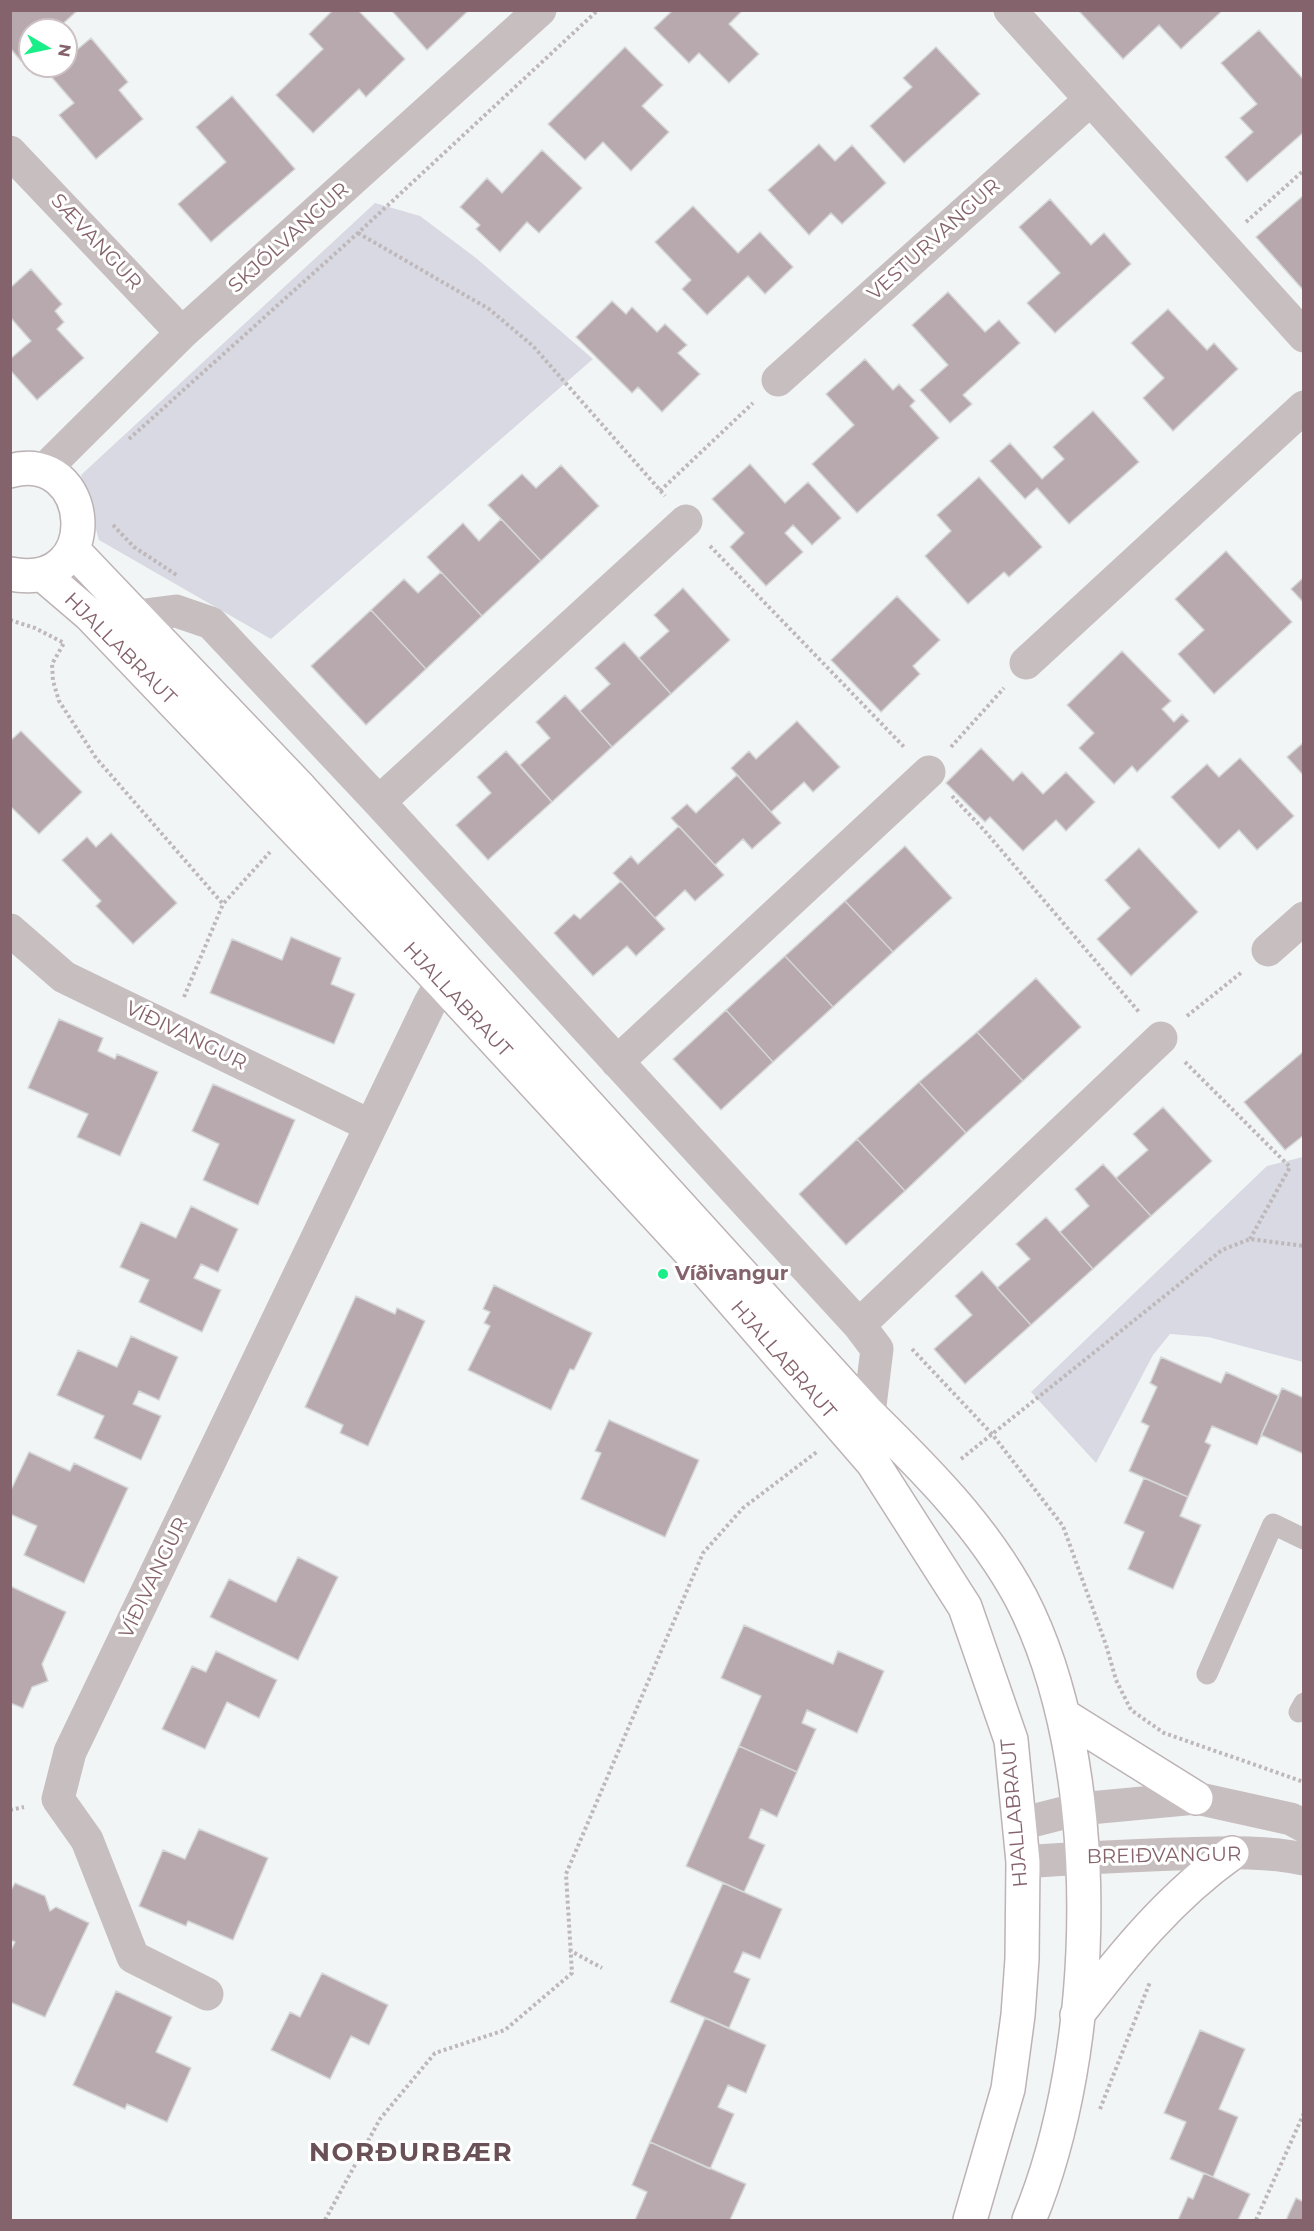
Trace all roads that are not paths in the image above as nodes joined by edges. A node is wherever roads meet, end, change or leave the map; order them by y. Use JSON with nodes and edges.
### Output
{"nodes":[{"id":1,"x":540,"y":10,"type":"edge"},
{"id":2,"x":1010,"y":10,"type":"edge"},
{"id":3,"x":1090,"y":100,"type":"junction"},
{"id":4,"x":10,"y":152,"type":"edge"},
{"id":5,"x":182,"y":333,"type":"junction"},
{"id":6,"x":1304,"y":336,"type":"edge"},
{"id":7,"x":778,"y":380,"type":"road end"},
{"id":8,"x":1304,"y":407,"type":"edge"},
{"id":9,"x":10,"y":471,"type":"edge"},
{"id":10,"x":43,"y":471,"type":"junction"},
{"id":11,"x":686,"y":521,"type":"road end"},
{"id":12,"x":73,"y":550,"type":"junction"},
{"id":13,"x":26,"y":574,"type":"edge"},
{"id":14,"x":137,"y":616,"type":"junction"},
{"id":15,"x":1026,"y":663,"type":"road end"},
{"id":16,"x":929,"y":772,"type":"road end"},
{"id":17,"x":380,"y":801,"type":"junction"},
{"id":18,"x":1304,"y":918,"type":"edge"},
{"id":19,"x":10,"y":930,"type":"edge"},
{"id":20,"x":1268,"y":950,"type":"road end"},
{"id":21,"x":448,"y":971,"type":"junction"},
{"id":22,"x":1161,"y":1038,"type":"road end"},
{"id":23,"x":617,"y":1062,"type":"junction"},
{"id":24,"x":371,"y":1126,"type":"junction"},
{"id":25,"x":859,"y":1325,"type":"junction"},
{"id":26,"x":869,"y":1414,"type":"junction"},
{"id":27,"x":1304,"y":1539,"type":"edge"},
{"id":28,"x":1207,"y":1674,"type":"dead end"},
{"id":29,"x":1064,"y":1715,"type":"junction"},
{"id":30,"x":1196,"y":1798,"type":"junction"},
{"id":31,"x":1079,"y":1809,"type":"junction"},
{"id":32,"x":1020,"y":1824,"type":"junction"},
{"id":33,"x":1304,"y":1826,"type":"edge"},
{"id":34,"x":1232,"y":1853,"type":"junction"},
{"id":35,"x":1082,"y":1857,"type":"junction"},
{"id":36,"x":1304,"y":1859,"type":"edge"},
{"id":37,"x":1023,"y":1862,"type":"junction"},
{"id":38,"x":207,"y":1994,"type":"dead end"},
{"id":39,"x":1077,"y":2015,"type":"junction"},
{"id":40,"x":970,"y":2220,"type":"edge"},
{"id":41,"x":1029,"y":2220,"type":"edge"}],
"edges":[{"from":1,"to":5,"type":"street","name":"SKJÓLVANGUR"},
{"from":2,"to":3,"type":"street"},
{"from":3,"to":6,"type":"street"},
{"from":3,"to":7,"type":"street","name":"VESTURVANGUR"},
{"from":4,"to":5,"type":"street","name":"SÆVANGUR"},
{"from":5,"to":10,"type":"street","name":"SKJÓLVANGUR"},
{"from":8,"to":15,"type":"street"},
{"from":9,"to":10,"type":"main road"},
{"from":10,"to":12,"type":"main road"},
{"from":11,"to":17,"type":"street"},
{"from":12,"to":13,"type":"main road"},
{"from":12,"to":14,"type":"main road","name":"HJALLABRAUT"},
{"from":13,"to":21,"type":"main road","name":"HJALLABRAUT"},
{"from":14,"to":17,"type":"street","name":"HJALLABRAUT"},
{"from":14,"to":21,"type":"main road","name":"HJALLABRAUT"},
{"from":16,"to":23,"type":"street"},
{"from":17,"to":23,"type":"street","name":"HJALLABRAUT"},
{"from":18,"to":20,"type":"street"},
{"from":19,"to":24,"type":"street","name":"VÍÐIVANGUR"},
{"from":21,"to":24,"type":"street","name":"VÍÐIVANGUR"},
{"from":21,"to":26,"type":"main road","name":"HJALLABRAUT"},
{"from":21,"to":32,"type":"main road","name":"HJALLABRAUT"},
{"from":22,"to":25,"type":"street"},
{"from":23,"to":25,"type":"street","name":"HJALLABRAUT"},
{"from":24,"to":38,"type":"street","name":"VÍÐIVANGUR"},
{"from":25,"to":26,"type":"street","name":"HJALLABRAUT"},
{"from":26,"to":29,"type":"main road","name":"HJALLABRAUT"},
{"from":27,"to":28,"type":"lane"},
{"from":29,"to":30,"type":"main road"},
{"from":29,"to":31,"type":"main road","name":"HJALLABRAUT"},
{"from":30,"to":31,"type":"street"},
{"from":30,"to":33,"type":"street"},
{"from":31,"to":32,"type":"street"},
{"from":31,"to":35,"type":"main road","name":"HJALLABRAUT"},
{"from":32,"to":37,"type":"main road","name":"HJALLABRAUT"},
{"from":34,"to":35,"type":"street","name":"BREIÐVANGUR"},
{"from":34,"to":36,"type":"street","name":"BREIÐVANGUR"},
{"from":34,"to":39,"type":"main road"},
{"from":35,"to":37,"type":"street","name":"BREIÐVANGUR"},
{"from":35,"to":39,"type":"main road","name":"HJALLABRAUT"},
{"from":37,"to":40,"type":"main road","name":"HJALLABRAUT"},
{"from":39,"to":41,"type":"main road","name":"HJALLABRAUT"}]}
